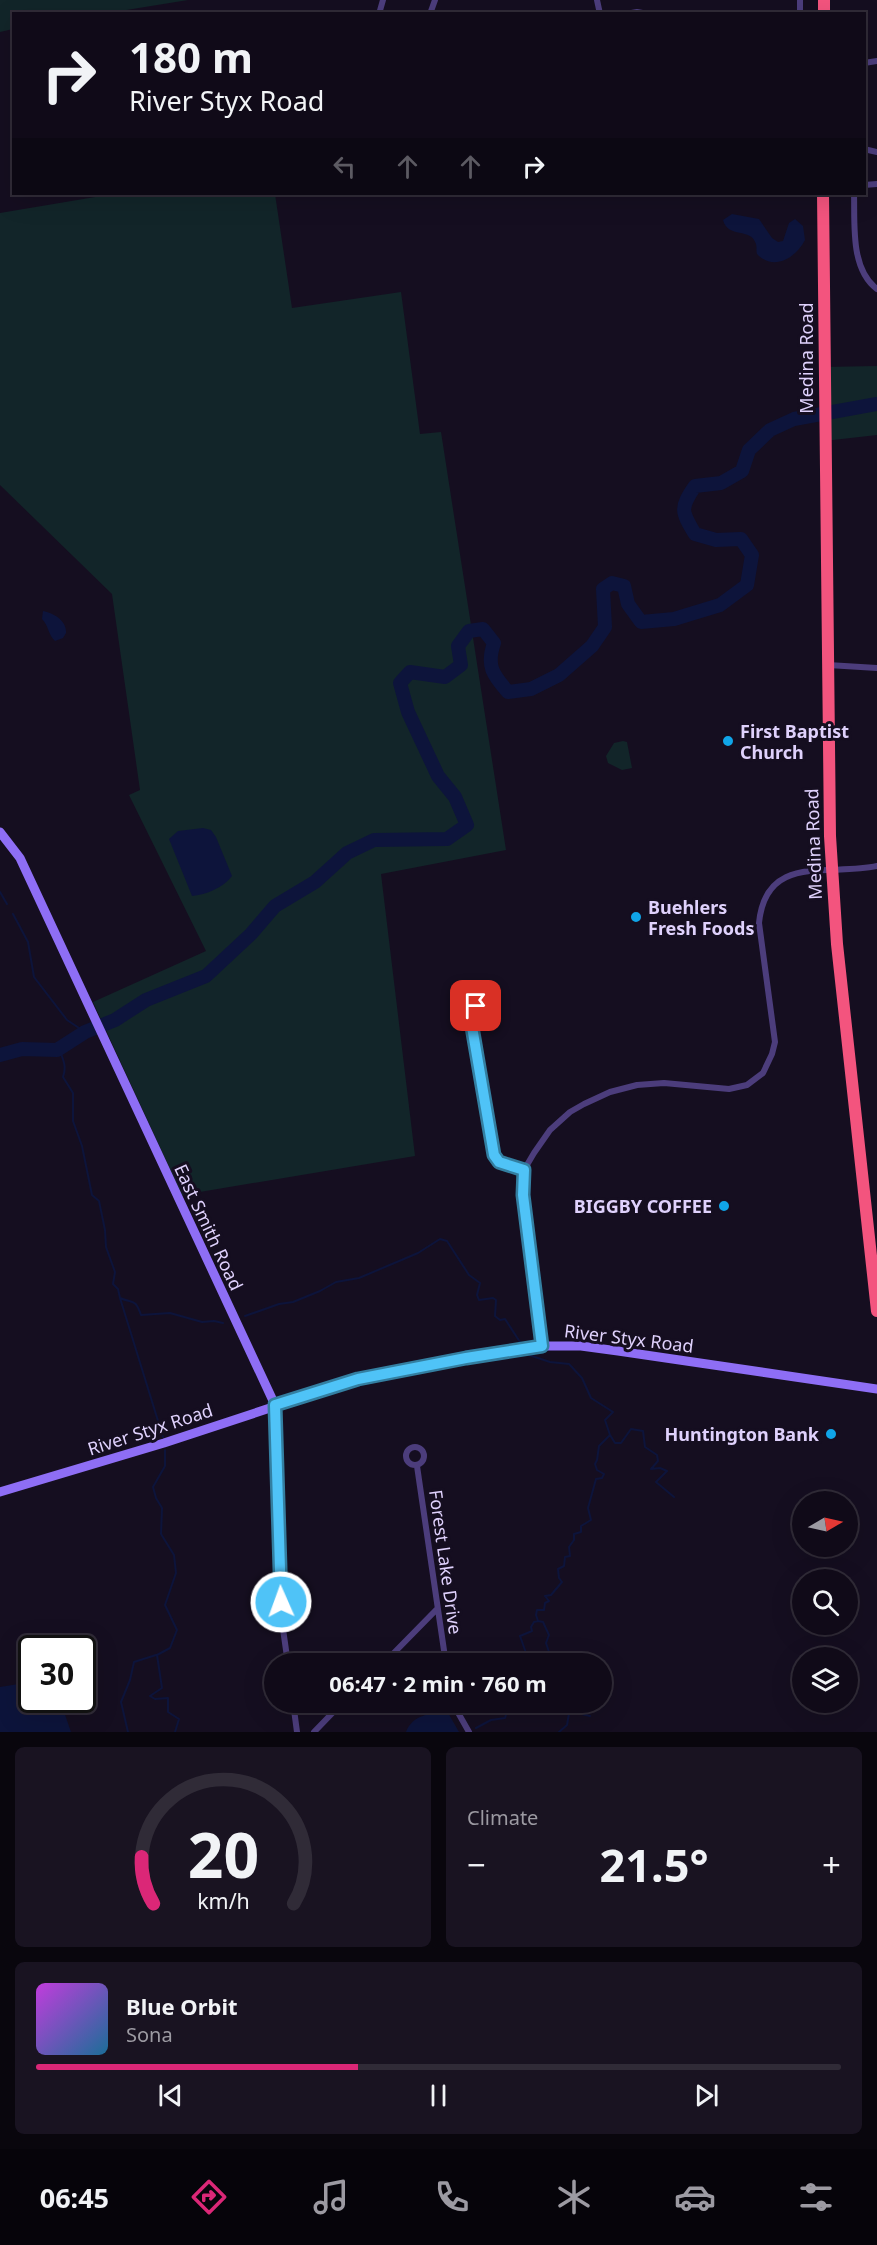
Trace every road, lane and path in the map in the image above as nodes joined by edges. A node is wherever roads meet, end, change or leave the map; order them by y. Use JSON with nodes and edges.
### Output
{"nodes":[{"id":1,"x":823,"y":195,"type":"edge"},
{"id":2,"x":854,"y":195,"type":"edge"},
{"id":3,"x":877,"y":289,"type":"edge"},
{"id":4,"x":827,"y":665,"type":"junction"},
{"id":5,"x":877,"y":668,"type":"edge"},
{"id":6,"x":0,"y":832,"type":"edge"},
{"id":7,"x":877,"y":866,"type":"edge"},
{"id":8,"x":832,"y":869,"type":"junction"},
{"id":9,"x":483,"y":1003,"type":"dead end"},
{"id":10,"x":524,"y":1170,"type":"junction"},
{"id":11,"x":877,"y":1311,"type":"edge"},
{"id":12,"x":542,"y":1346,"type":"junction"},
{"id":13,"x":877,"y":1389,"type":"edge"},
{"id":14,"x":275,"y":1405,"type":"junction"},
{"id":15,"x":417,"y":1466,"type":"dead end"},
{"id":16,"x":0,"y":1492,"type":"edge"},
{"id":17,"x":437,"y":1609,"type":"junction"},
{"id":18,"x":286,"y":1653,"type":"edge"},
{"id":19,"x":393,"y":1653,"type":"edge"},
{"id":20,"x":444,"y":1653,"type":"edge"},
{"id":21,"x":294,"y":1713,"type":"edge"},
{"id":22,"x":332,"y":1713,"type":"edge"},
{"id":23,"x":458,"y":1713,"type":"edge"},
{"id":24,"x":297,"y":1732,"type":"edge"},
{"id":25,"x":314,"y":1732,"type":"edge"},
{"id":26,"x":469,"y":1732,"type":"edge"}],
"edges":[{"from":1,"to":4,"type":"highway","name":"Medina Road"},
{"from":2,"to":3,"type":"street"},
{"from":4,"to":5,"type":"street"},
{"from":4,"to":8,"type":"highway","name":"Medina Road"},
{"from":6,"to":14,"type":"street","name":"East Smith Road"},
{"from":7,"to":8,"type":"street"},
{"from":8,"to":10,"type":"street"},
{"from":8,"to":11,"type":"highway","name":"Medina Road"},
{"from":9,"to":10,"type":"street"},
{"from":10,"to":12,"type":"street"},
{"from":12,"to":13,"type":"street","name":"River Styx Road"},
{"from":12,"to":14,"type":"street","name":"River Styx Road"},
{"from":14,"to":16,"type":"street","name":"River Styx Road"},
{"from":14,"to":18,"type":"street","name":"East Smith Road"},
{"from":15,"to":17,"type":"street","name":"Forest Lake Drive"},
{"from":17,"to":19,"type":"street"},
{"from":17,"to":20,"type":"street","name":"Forest Lake Drive"},
{"from":21,"to":24,"type":"street"},
{"from":22,"to":25,"type":"street"},
{"from":23,"to":26,"type":"street"}]}
